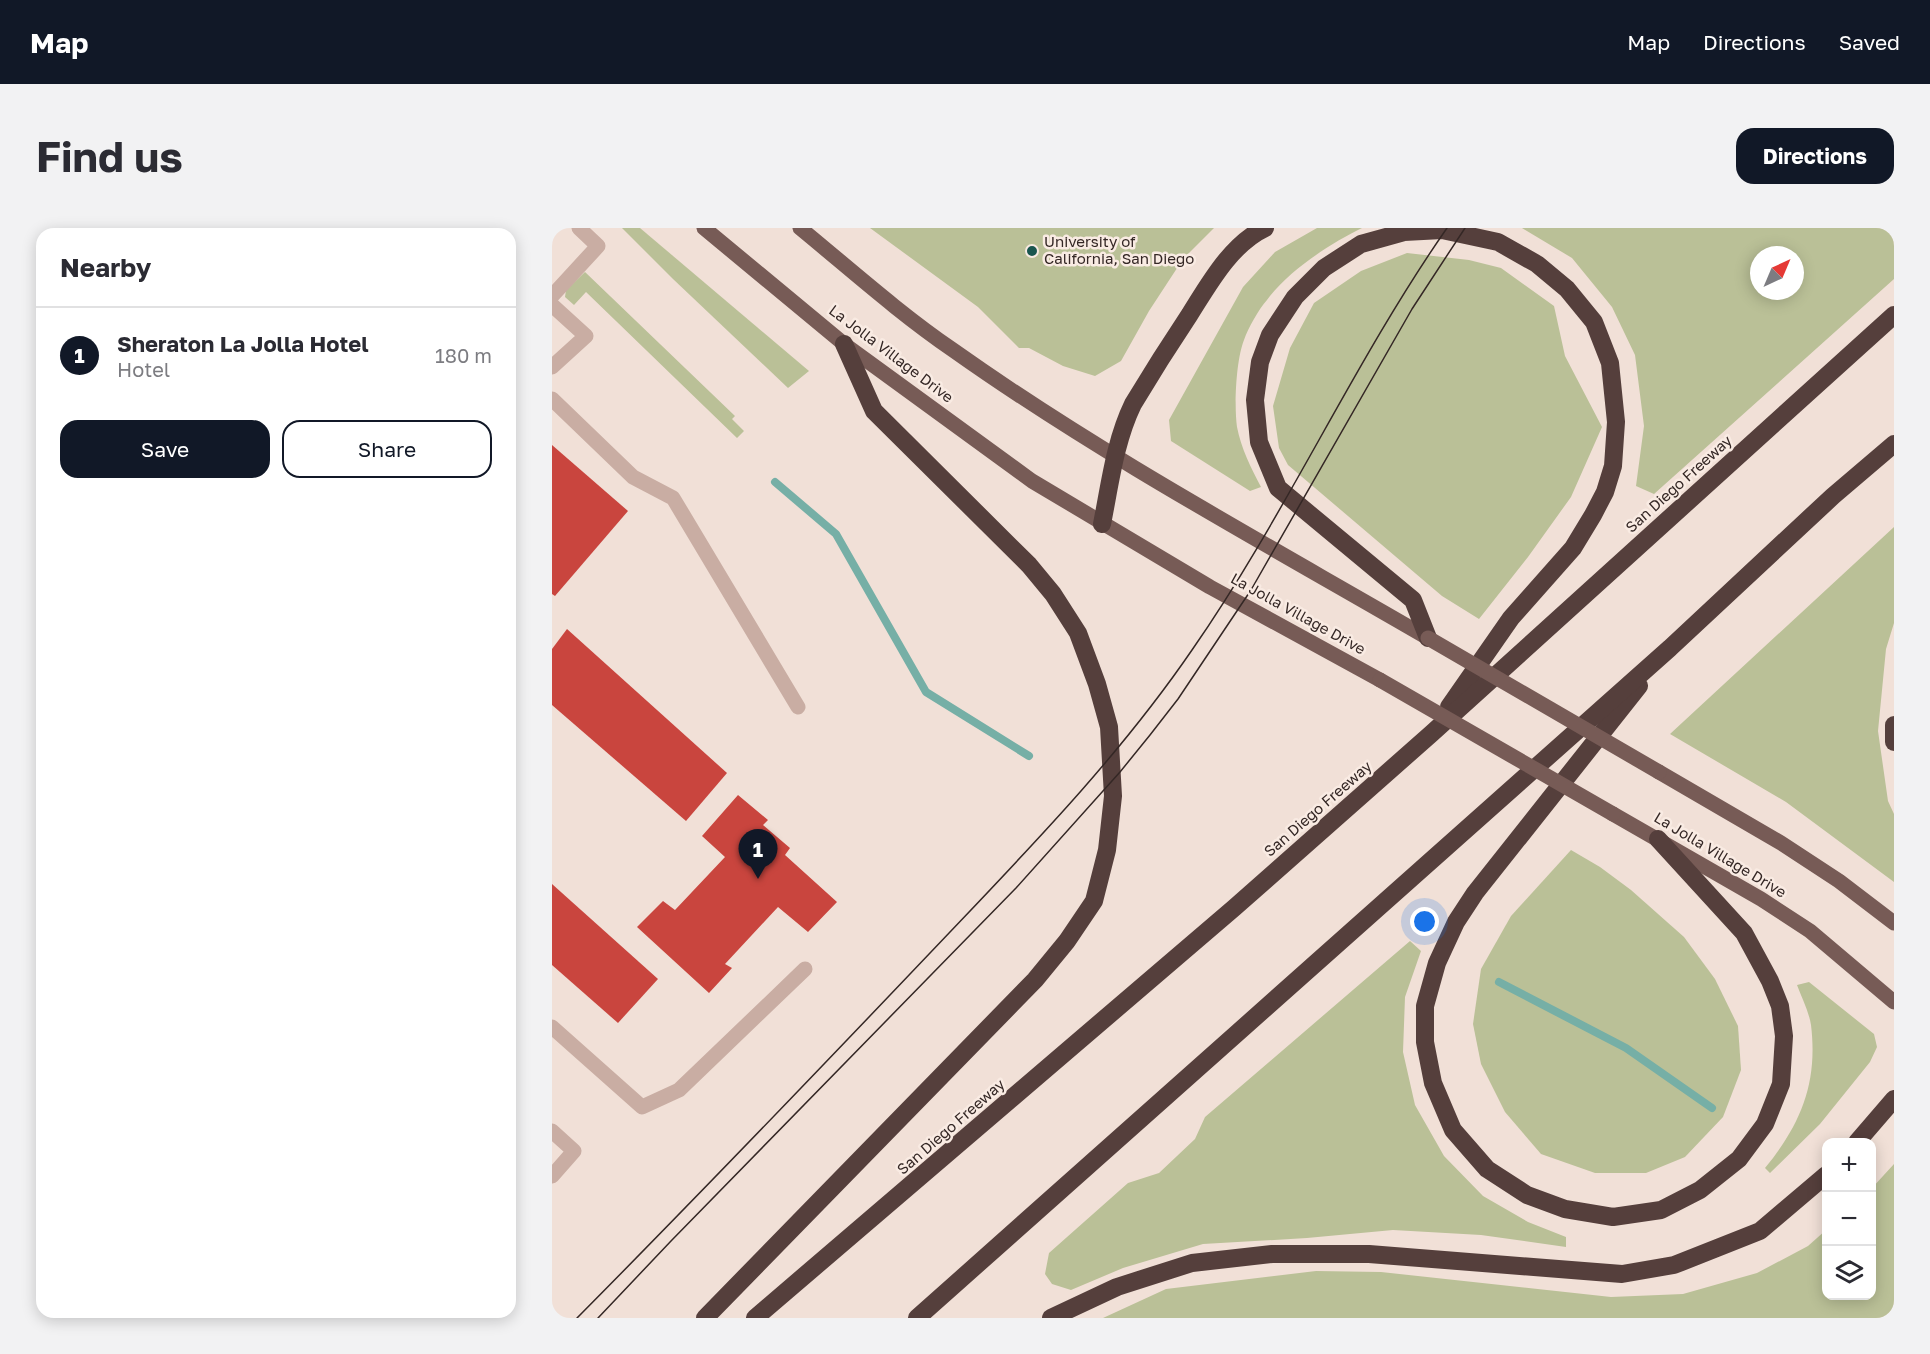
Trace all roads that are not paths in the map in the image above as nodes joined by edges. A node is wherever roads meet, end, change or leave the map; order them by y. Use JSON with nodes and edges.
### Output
{"nodes":[{"id":1,"x":579,"y":228,"type":"edge"},
{"id":2,"x":704,"y":228,"type":"edge"},
{"id":3,"x":800,"y":228,"type":"edge"},
{"id":4,"x":1264,"y":228,"type":"edge"},
{"id":5,"x":552,"y":296,"type":"edge"},
{"id":6,"x":552,"y":305,"type":"edge"},
{"id":7,"x":1894,"y":315,"type":"edge"},
{"id":8,"x":844,"y":344,"type":"junction"},
{"id":9,"x":552,"y":367,"type":"edge"},
{"id":10,"x":552,"y":399,"type":"edge"},
{"id":11,"x":1894,"y":444,"type":"edge"},
{"id":12,"x":1116,"y":456,"type":"junction"},
{"id":13,"x":1102,"y":524,"type":"junction"},
{"id":14,"x":1428,"y":638,"type":"junction"},
{"id":15,"x":1670,"y":648,"type":"junction"},
{"id":16,"x":798,"y":707,"type":"dead end"},
{"id":17,"x":1894,"y":725,"type":"edge"},
{"id":18,"x":1431,"y":734,"type":"junction"},
{"id":19,"x":1894,"y":742,"type":"edge"},
{"id":20,"x":1658,"y":839,"type":"junction"},
{"id":21,"x":1894,"y":923,"type":"edge"},
{"id":22,"x":805,"y":969,"type":"dead end"},
{"id":23,"x":1894,"y":1002,"type":"edge"},
{"id":24,"x":552,"y":1027,"type":"edge"},
{"id":25,"x":1894,"y":1099,"type":"edge"},
{"id":26,"x":552,"y":1131,"type":"edge"},
{"id":27,"x":1861,"y":1138,"type":"edge"},
{"id":28,"x":552,"y":1176,"type":"edge"},
{"id":29,"x":1822,"y":1179,"type":"edge"},
{"id":30,"x":705,"y":1318,"type":"edge"},
{"id":31,"x":755,"y":1318,"type":"edge"},
{"id":32,"x":917,"y":1318,"type":"edge"},
{"id":33,"x":1051,"y":1318,"type":"edge"}],
"edges":[{"from":1,"to":5,"type":"lane"},
{"from":2,"to":8,"type":"main road","name":"La Jolla Village Drive"},
{"from":3,"to":12,"type":"main road"},
{"from":4,"to":12,"type":"highway"},
{"from":6,"to":9,"type":"lane"},
{"from":7,"to":18,"type":"highway","name":"San Diego Freeway"},
{"from":8,"to":13,"type":"main road","name":"La Jolla Village Drive"},
{"from":8,"to":30,"type":"highway"},
{"from":10,"to":16,"type":"lane"},
{"from":11,"to":15,"type":"highway"},
{"from":12,"to":13,"type":"highway"},
{"from":12,"to":14,"type":"main road"},
{"from":13,"to":20,"type":"main road","name":"La Jolla Village Drive","bridge":true},
{"from":14,"to":18,"type":"highway"},
{"from":14,"to":21,"type":"main road","bridge":true},
{"from":15,"to":20,"type":"highway"},
{"from":15,"to":32,"type":"highway"},
{"from":17,"to":19,"type":"highway"},
{"from":18,"to":31,"type":"highway","name":"San Diego Freeway"},
{"from":20,"to":23,"type":"main road","name":"La Jolla Village Drive"},
{"from":22,"to":24,"type":"lane"},
{"from":25,"to":27,"type":"highway"},
{"from":26,"to":28,"type":"lane"},
{"from":29,"to":33,"type":"highway"}]}
